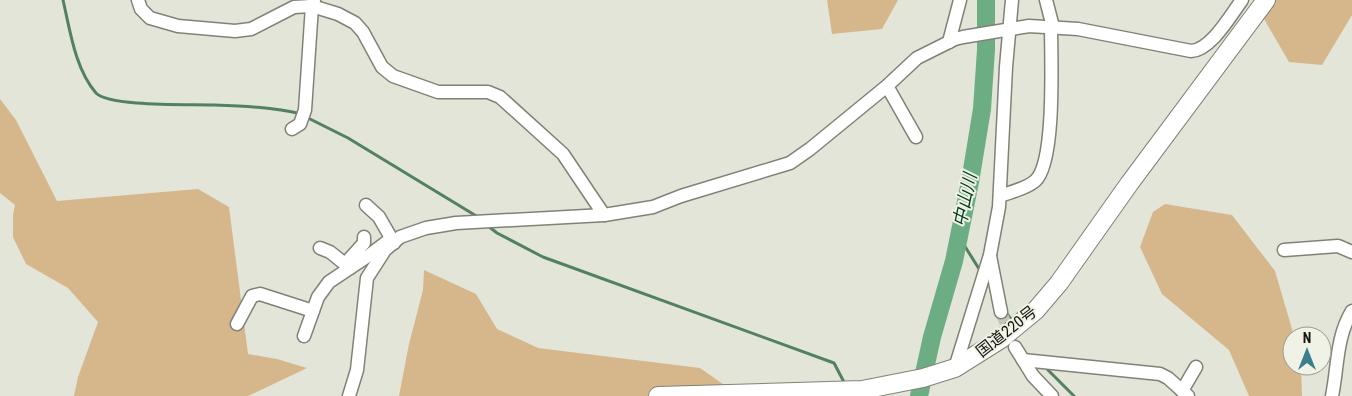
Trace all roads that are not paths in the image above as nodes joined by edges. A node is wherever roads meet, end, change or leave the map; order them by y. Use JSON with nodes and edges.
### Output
{"nodes":[{"id":1,"x":138,"y":0,"type":"edge"},
{"id":2,"x":960,"y":0,"type":"edge"},
{"id":3,"x":1012,"y":0,"type":"edge"},
{"id":4,"x":1046,"y":0,"type":"edge"},
{"id":5,"x":1242,"y":0,"type":"edge"},
{"id":6,"x":1266,"y":0,"type":"edge"},
{"id":7,"x":314,"y":3,"type":"edge"},
{"id":8,"x":1052,"y":27,"type":"junction"},
{"id":9,"x":1007,"y":29,"type":"junction"},
{"id":10,"x":949,"y":42,"type":"junction"},
{"id":11,"x":886,"y":86,"type":"junction"},
{"id":12,"x":292,"y":129,"type":"dead end"},
{"id":13,"x":916,"y":137,"type":"dead end"},
{"id":14,"x":1000,"y":196,"type":"junction"},
{"id":15,"x":366,"y":205,"type":"dead end"},
{"id":16,"x":604,"y":215,"type":"junction"},
{"id":17,"x":364,"y":237,"type":"dead end"},
{"id":18,"x":393,"y":240,"type":"junction"},
{"id":19,"x":320,"y":248,"type":"dead end"},
{"id":20,"x":1284,"y":250,"type":"dead end"},
{"id":21,"x":1352,"y":252,"type":"edge"},
{"id":22,"x":990,"y":255,"type":"junction"},
{"id":23,"x":348,"y":266,"type":"junction"},
{"id":24,"x":313,"y":311,"type":"junction"},
{"id":25,"x":1352,"y":311,"type":"edge"},
{"id":26,"x":1001,"y":312,"type":"tunnel mouth"},
{"id":27,"x":237,"y":324,"type":"dead end"},
{"id":28,"x":304,"y":336,"type":"dead end"},
{"id":29,"x":1015,"y":347,"type":"tunnel mouth"},
{"id":30,"x":1023,"y":360,"type":"junction"},
{"id":31,"x":1196,"y":367,"type":"dead end"},
{"id":32,"x":955,"y":368,"type":"junction"},
{"id":33,"x":783,"y":394,"type":"edge"},
{"id":34,"x":1185,"y":394,"type":"edge"},
{"id":35,"x":349,"y":396,"type":"edge"},
{"id":36,"x":658,"y":396,"type":"edge"},
{"id":37,"x":1052,"y":396,"type":"edge"},
{"id":38,"x":1332,"y":396,"type":"edge"}],
"edges":[{"from":1,"to":7,"type":"street"},
{"from":2,"to":10,"type":"street"},
{"from":3,"to":9,"type":"street"},
{"from":4,"to":8,"type":"street"},
{"from":5,"to":8,"type":"street"},
{"from":6,"to":32,"type":"highway","name":"国道220号"},
{"from":7,"to":12,"type":"street"},
{"from":7,"to":16,"type":"street"},
{"from":8,"to":9,"type":"street"},
{"from":8,"to":14,"type":"street"},
{"from":9,"to":10,"type":"street"},
{"from":9,"to":14,"type":"street"},
{"from":10,"to":11,"type":"street"},
{"from":11,"to":13,"type":"street"},
{"from":11,"to":16,"type":"street"},
{"from":14,"to":22,"type":"street"},
{"from":15,"to":18,"type":"street"},
{"from":16,"to":18,"type":"street"},
{"from":17,"to":23,"type":"street"},
{"from":18,"to":23,"type":"street"},
{"from":18,"to":35,"type":"street"},
{"from":19,"to":23,"type":"street"},
{"from":20,"to":21,"type":"street"},
{"from":22,"to":26,"type":"street"},
{"from":22,"to":32,"type":"street"},
{"from":23,"to":24,"type":"street"},
{"from":24,"to":27,"type":"street"},
{"from":24,"to":28,"type":"street"},
{"from":25,"to":38,"type":"street"},
{"from":29,"to":30,"type":"street"},
{"from":30,"to":34,"type":"street"},
{"from":30,"to":37,"type":"street"},
{"from":31,"to":34,"type":"street"},
{"from":32,"to":33,"type":"highway","name":"国道220号"},
{"from":33,"to":36,"type":"highway","name":"国道220号"}]}
